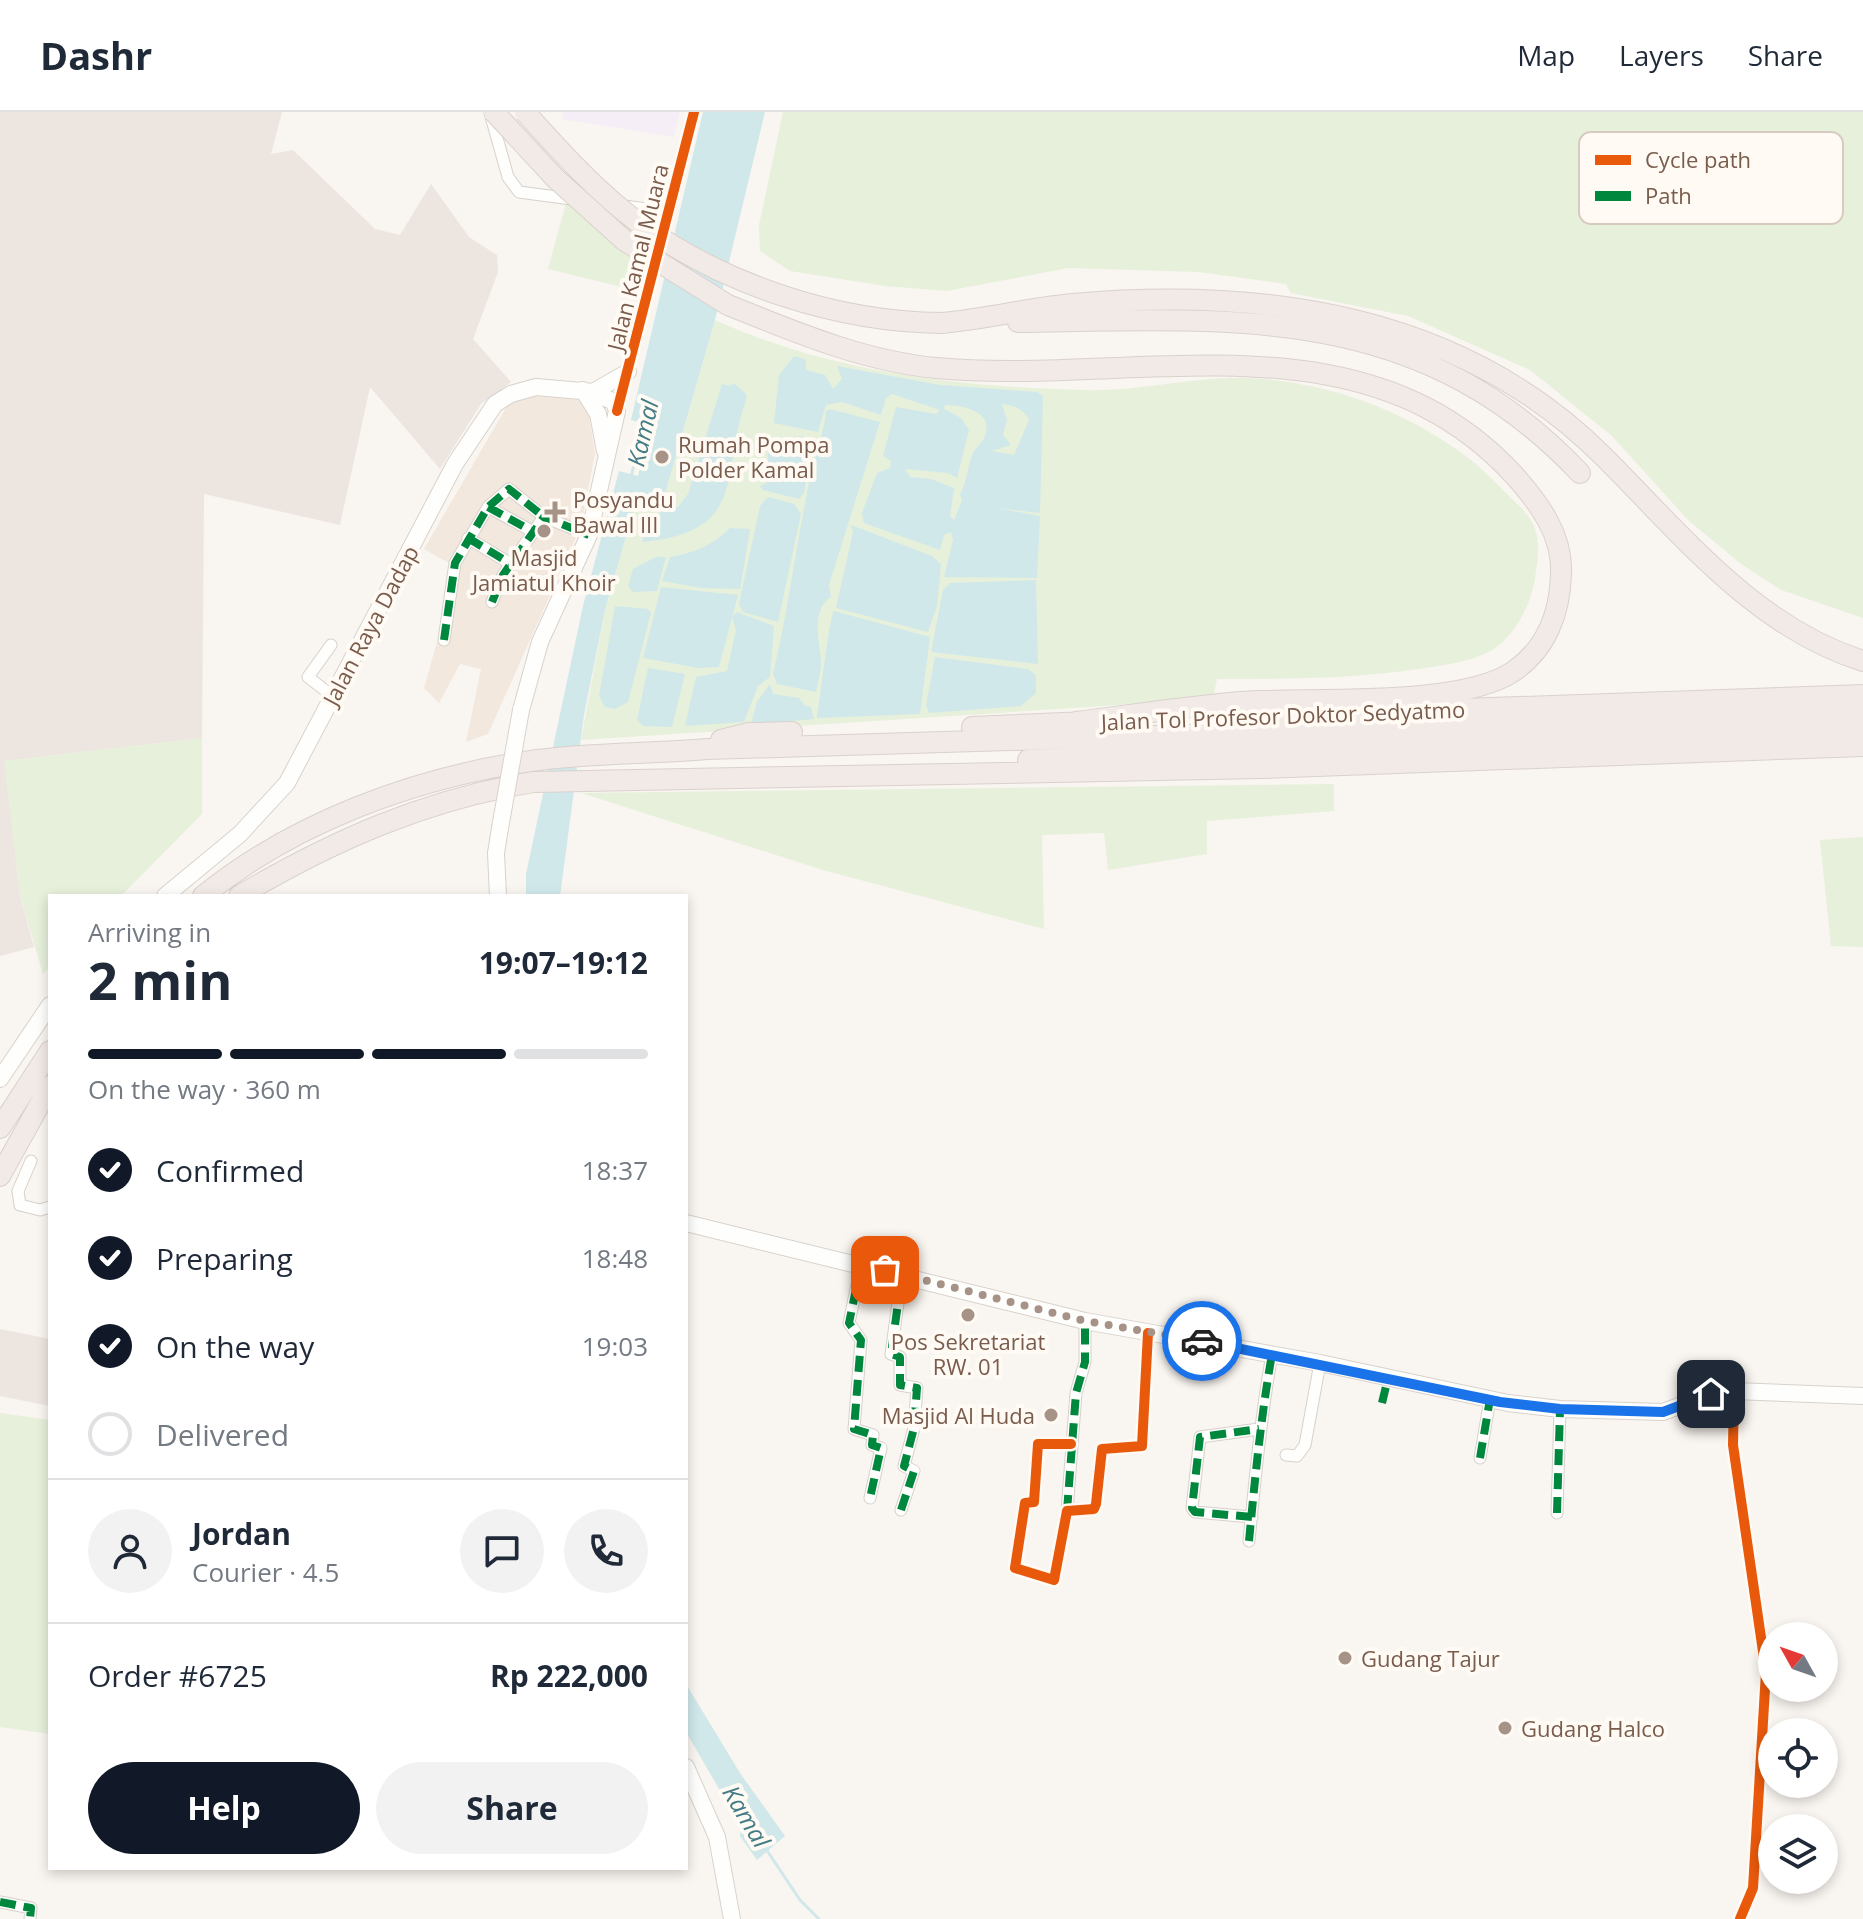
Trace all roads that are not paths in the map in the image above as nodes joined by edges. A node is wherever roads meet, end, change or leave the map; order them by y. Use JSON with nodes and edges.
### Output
{"nodes":[{"id":1,"x":492,"y":112,"type":"edge"},
{"id":2,"x":525,"y":112,"type":"edge"},
{"id":3,"x":694,"y":112,"type":"edge"},
{"id":4,"x":669,"y":212,"type":"junction"},
{"id":5,"x":942,"y":323,"type":"junction"},
{"id":6,"x":628,"y":372,"type":"junction"},
{"id":7,"x":588,"y":391,"type":"junction"},
{"id":8,"x":617,"y":411,"type":"junction"},
{"id":9,"x":607,"y":457,"type":"junction"},
{"id":10,"x":1580,"y":473,"type":"dead end"},
{"id":11,"x":488,"y":507,"type":"junction"},
{"id":12,"x":548,"y":519,"type":"junction"},
{"id":13,"x":532,"y":531,"type":"junction"},
{"id":14,"x":589,"y":535,"type":"junction"},
{"id":15,"x":468,"y":538,"type":"junction"},
{"id":16,"x":511,"y":564,"type":"junction"},
{"id":17,"x":492,"y":602,"type":"dead end"},
{"id":18,"x":444,"y":640,"type":"dead end"},
{"id":19,"x":331,"y":645,"type":"dead end"},
{"id":20,"x":1863,"y":661,"type":"edge"},
{"id":21,"x":331,"y":695,"type":"junction"},
{"id":22,"x":1863,"y":695,"type":"edge"},
{"id":23,"x":1863,"y":715,"type":"edge"},
{"id":24,"x":1076,"y":722,"type":"junction"},
{"id":25,"x":1863,"y":730,"type":"edge"},
{"id":26,"x":1863,"y":746,"type":"edge"},
{"id":27,"x":707,"y":749,"type":"junction"},
{"id":28,"x":791,"y":775,"type":"junction"},
{"id":29,"x":167,"y":894,"type":"edge"},
{"id":30,"x":205,"y":894,"type":"edge"},
{"id":31,"x":242,"y":894,"type":"edge"},
{"id":32,"x":498,"y":894,"type":"edge"},
{"id":33,"x":48,"y":1008,"type":"edge"},
{"id":34,"x":48,"y":1054,"type":"edge"},
{"id":35,"x":0,"y":1079,"type":"edge"},
{"id":36,"x":48,"y":1090,"type":"edge"},
{"id":37,"x":0,"y":1128,"type":"edge"},
{"id":38,"x":31,"y":1161,"type":"dead end"},
{"id":39,"x":0,"y":1176,"type":"edge"},
{"id":40,"x":48,"y":1208,"type":"edge"},
{"id":41,"x":688,"y":1223,"type":"edge"},
{"id":42,"x":861,"y":1265,"type":"junction"},
{"id":43,"x":902,"y":1274,"type":"junction"},
{"id":44,"x":1085,"y":1321,"type":"junction"},
{"id":45,"x":1148,"y":1333,"type":"junction"},
{"id":46,"x":1272,"y":1354,"type":"junction"},
{"id":47,"x":1320,"y":1363,"type":"junction"},
{"id":48,"x":1734,"y":1391,"type":"junction"},
{"id":49,"x":1863,"y":1396,"type":"edge"},
{"id":50,"x":1490,"y":1399,"type":"junction"},
{"id":51,"x":1560,"y":1409,"type":"junction"},
{"id":52,"x":1259,"y":1429,"type":"junction"},
{"id":53,"x":1071,"y":1444,"type":"junction"},
{"id":54,"x":1286,"y":1455,"type":"dead end"},
{"id":55,"x":1480,"y":1458,"type":"dead end"},
{"id":56,"x":870,"y":1498,"type":"dead end"},
{"id":57,"x":901,"y":1510,"type":"dead end"},
{"id":58,"x":1067,"y":1511,"type":"junction"},
{"id":59,"x":1557,"y":1513,"type":"dead end"},
{"id":60,"x":1252,"y":1517,"type":"junction"},
{"id":61,"x":1249,"y":1541,"type":"dead end"},
{"id":62,"x":688,"y":1772,"type":"edge"},
{"id":63,"x":0,"y":1902,"type":"edge"},
{"id":64,"x":30,"y":1919,"type":"edge"},
{"id":65,"x":732,"y":1919,"type":"edge"},
{"id":66,"x":1740,"y":1919,"type":"edge"}],
"edges":[{"from":1,"to":4,"type":"street"},
{"from":1,"to":24,"type":"highway","bridge":true},
{"from":2,"to":5,"type":"highway","bridge":true},
{"from":3,"to":4,"type":"street","name":"Jalan Kamal Muara"},
{"from":4,"to":6,"type":"street","name":"Jalan Kamal Muara"},
{"from":5,"to":10,"type":"highway"},
{"from":5,"to":20,"type":"highway"},
{"from":6,"to":7,"type":"main road"},
{"from":6,"to":8,"type":"street","name":"Jalan Kamal Muara"},
{"from":7,"to":8,"type":"main road"},
{"from":7,"to":9,"type":"main road"},
{"from":7,"to":21,"type":"main road","name":"Jalan Raya Dadap"},
{"from":8,"to":9,"type":"main road"},
{"from":9,"to":14,"type":"main road"},
{"from":11,"to":12,"type":"street"},
{"from":11,"to":13,"type":"street"},
{"from":11,"to":15,"type":"street"},
{"from":12,"to":13,"type":"street"},
{"from":12,"to":14,"type":"street"},
{"from":13,"to":16,"type":"street"},
{"from":14,"to":32,"type":"main road","bridge":true},
{"from":15,"to":16,"type":"street"},
{"from":15,"to":18,"type":"street"},
{"from":16,"to":17,"type":"street"},
{"from":19,"to":21,"type":"street"},
{"from":21,"to":29,"type":"main road","name":"Jalan Raya Dadap"},
{"from":22,"to":24,"type":"highway","name":"Jalan Tol Profesor Doktor Sedyatmo"},
{"from":23,"to":27,"type":"highway","name":"Jalan Tol Profesor Doktor Sedyatmo"},
{"from":24,"to":27,"type":"highway","name":"Jalan Tol Profesor Doktor Sedyatmo"},
{"from":25,"to":28,"type":"highway","name":"Jalan Tol Profesor Doktor Sedyatmo"},
{"from":26,"to":28,"type":"highway","name":"Jalan Tol Profesor Doktor Sedyatmo"},
{"from":27,"to":30,"type":"highway","name":"Jalan Tol Profesor Doktor Sedyatmo"},
{"from":28,"to":31,"type":"highway","name":"Jalan Tol Profesor Doktor Sedyatmo"},
{"from":33,"to":35,"type":"main road"},
{"from":34,"to":37,"type":"highway"},
{"from":36,"to":39,"type":"highway"},
{"from":38,"to":40,"type":"street"},
{"from":41,"to":42,"type":"main road"},
{"from":42,"to":43,"type":"main road"},
{"from":42,"to":56,"type":"street"},
{"from":43,"to":44,"type":"main road"},
{"from":43,"to":57,"type":"street"},
{"from":44,"to":45,"type":"main road"},
{"from":44,"to":53,"type":"street"},
{"from":45,"to":46,"type":"main road"},
{"from":45,"to":58,"type":"street"},
{"from":46,"to":47,"type":"main road"},
{"from":46,"to":52,"type":"street"},
{"from":47,"to":50,"type":"main road"},
{"from":47,"to":54,"type":"street"},
{"from":48,"to":49,"type":"main road"},
{"from":48,"to":51,"type":"main road"},
{"from":48,"to":66,"type":"street"},
{"from":50,"to":51,"type":"main road"},
{"from":50,"to":55,"type":"street"},
{"from":51,"to":59,"type":"street"},
{"from":52,"to":60,"type":"street"},
{"from":52,"to":60,"type":"street"},
{"from":53,"to":58,"type":"street"},
{"from":53,"to":58,"type":"street"},
{"from":60,"to":61,"type":"street"},
{"from":62,"to":65,"type":"main road"},
{"from":63,"to":64,"type":"street"}]}
